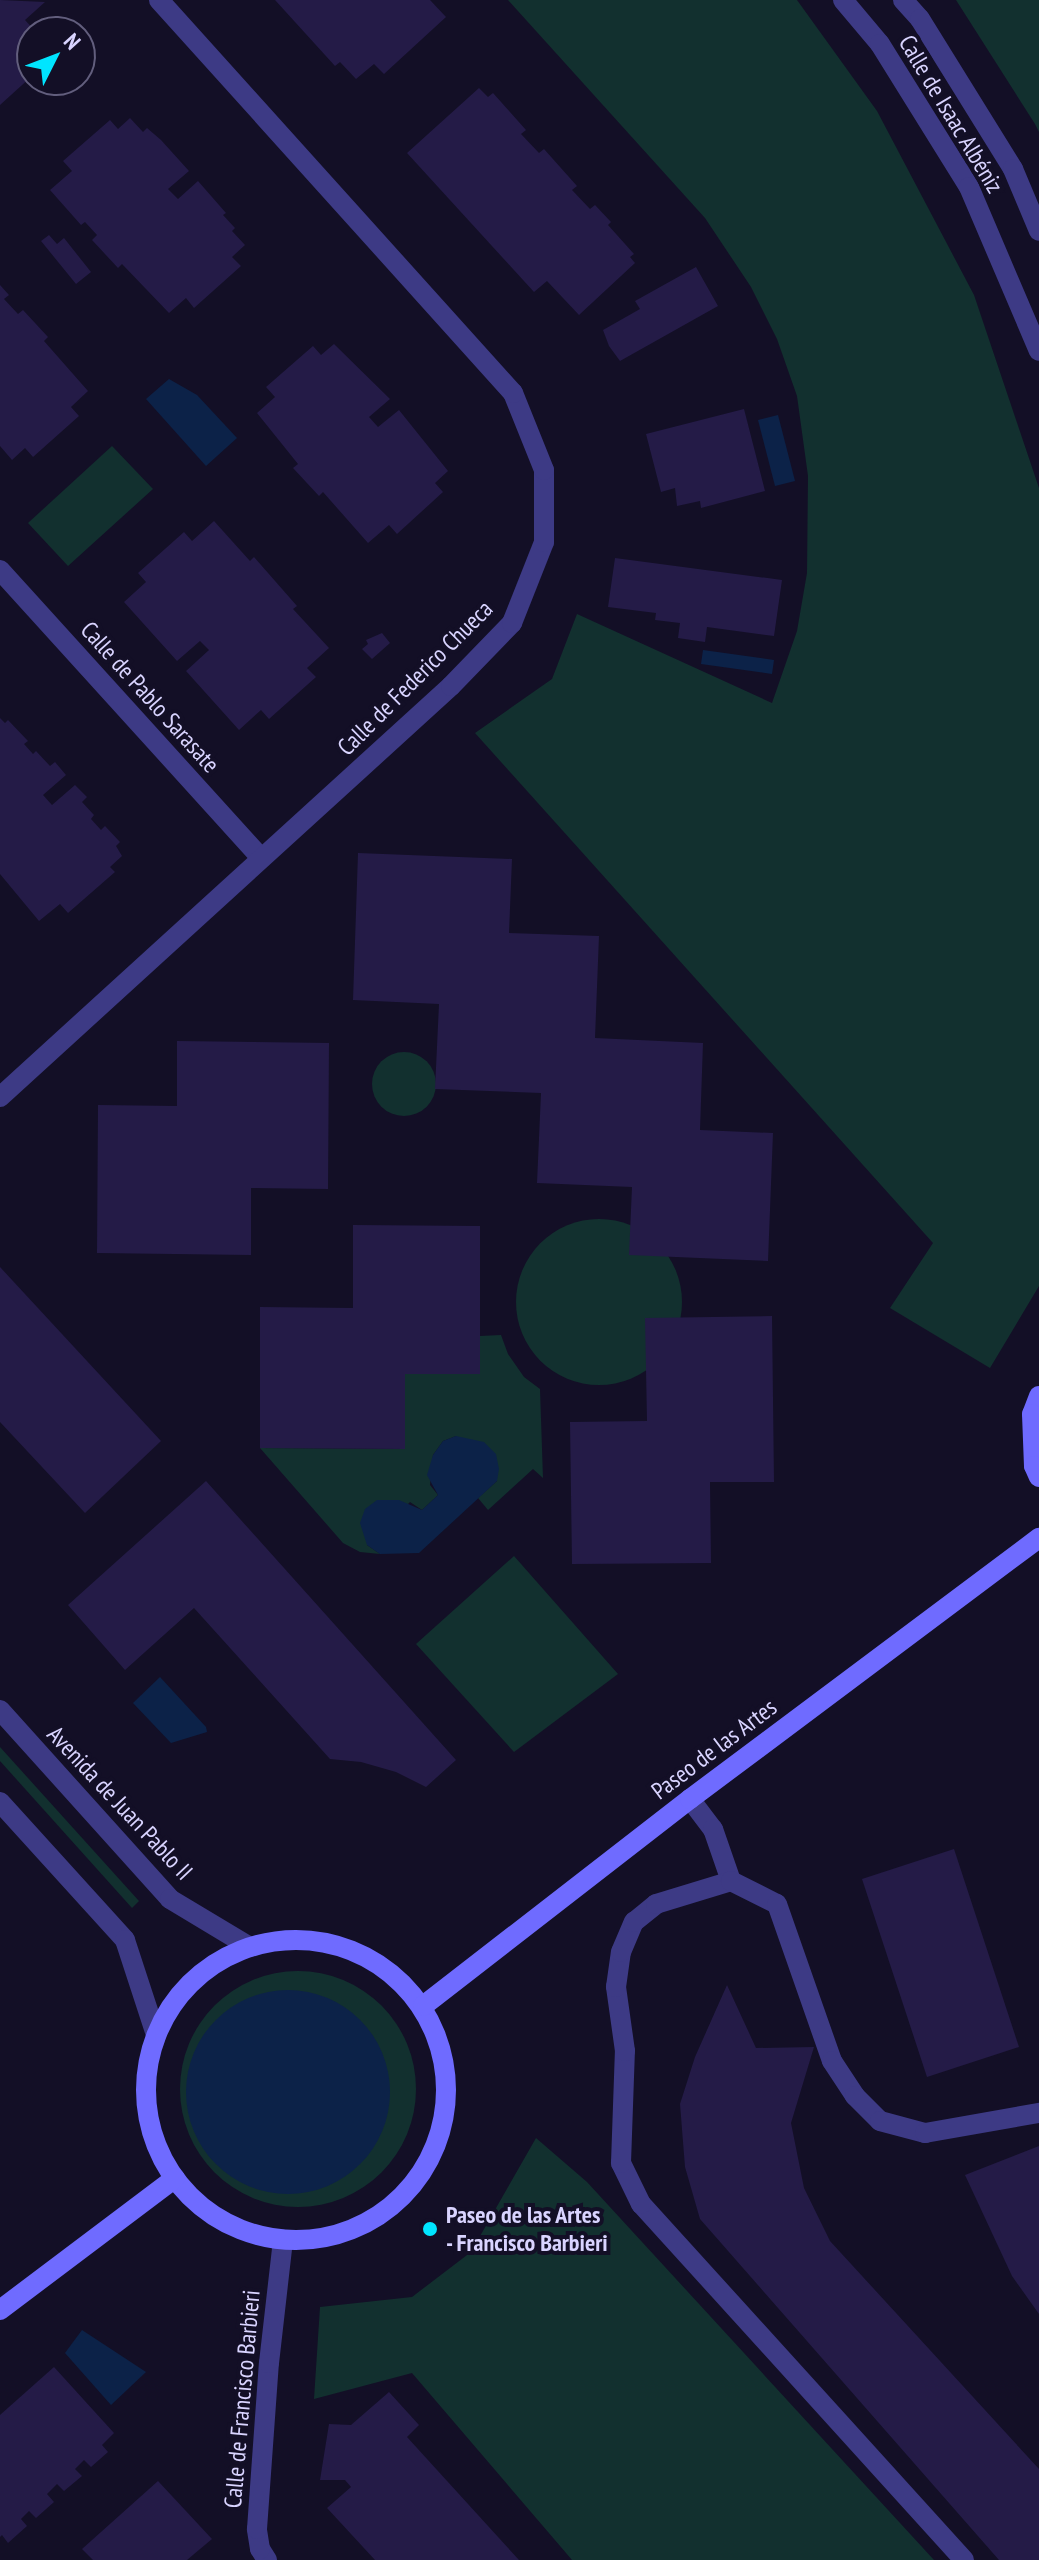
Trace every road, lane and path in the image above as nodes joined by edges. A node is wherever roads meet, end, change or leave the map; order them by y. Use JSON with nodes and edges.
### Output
{"nodes":[{"id":1,"x":159,"y":0,"type":"edge"},
{"id":2,"x":843,"y":0,"type":"edge"},
{"id":3,"x":903,"y":0,"type":"edge"},
{"id":4,"x":1039,"y":231,"type":"edge"},
{"id":5,"x":1039,"y":351,"type":"edge"},
{"id":6,"x":0,"y":570,"type":"edge"},
{"id":7,"x":261,"y":858,"type":"junction"},
{"id":8,"x":0,"y":1097,"type":"edge"},
{"id":9,"x":1039,"y":1396,"type":"edge"},
{"id":10,"x":1039,"y":1477,"type":"edge"},
{"id":11,"x":1039,"y":1538,"type":"edge"},
{"id":12,"x":0,"y":1710,"type":"edge"},
{"id":13,"x":690,"y":1799,"type":"junction"},
{"id":14,"x":0,"y":1802,"type":"edge"},
{"id":15,"x":731,"y":1881,"type":"junction"},
{"id":16,"x":250,"y":1947,"type":"junction"},
{"id":17,"x":423,"y":2006,"type":"junction"},
{"id":18,"x":156,"y":2035,"type":"junction"},
{"id":19,"x":1039,"y":2113,"type":"edge"},
{"id":20,"x":175,"y":2178,"type":"junction"},
{"id":21,"x":283,"y":2240,"type":"junction"},
{"id":22,"x":0,"y":2310,"type":"edge"},
{"id":23,"x":267,"y":2560,"type":"edge"},
{"id":24,"x":964,"y":2560,"type":"edge"}],
"edges":[{"from":1,"to":7,"type":"street","name":"Calle de Federico Chueca"},
{"from":2,"to":5,"type":"street","name":"Calle de Isaac Albéniz"},
{"from":3,"to":4,"type":"street","name":"Calle de Isaac Albéniz"},
{"from":6,"to":7,"type":"street","name":"Calle de Pablo Sarasate"},
{"from":7,"to":8,"type":"street","name":"Calle de Federico Chueca"},
{"from":9,"to":10,"type":"main road"},
{"from":11,"to":13,"type":"main road","name":"Paseo de las Artes"},
{"from":12,"to":16,"type":"street","name":"Avenida de Juan Pablo II"},
{"from":13,"to":15,"type":"street"},
{"from":13,"to":17,"type":"main road","name":"Paseo de las Artes"},
{"from":14,"to":18,"type":"street"},
{"from":15,"to":19,"type":"street"},
{"from":15,"to":24,"type":"street"},
{"from":16,"to":17,"type":"main road"},
{"from":16,"to":18,"type":"main road"},
{"from":17,"to":21,"type":"main road"},
{"from":18,"to":20,"type":"main road"},
{"from":20,"to":21,"type":"main road"},
{"from":20,"to":22,"type":"main road"},
{"from":21,"to":23,"type":"street","name":"Calle de Francisco Barbieri"}]}
